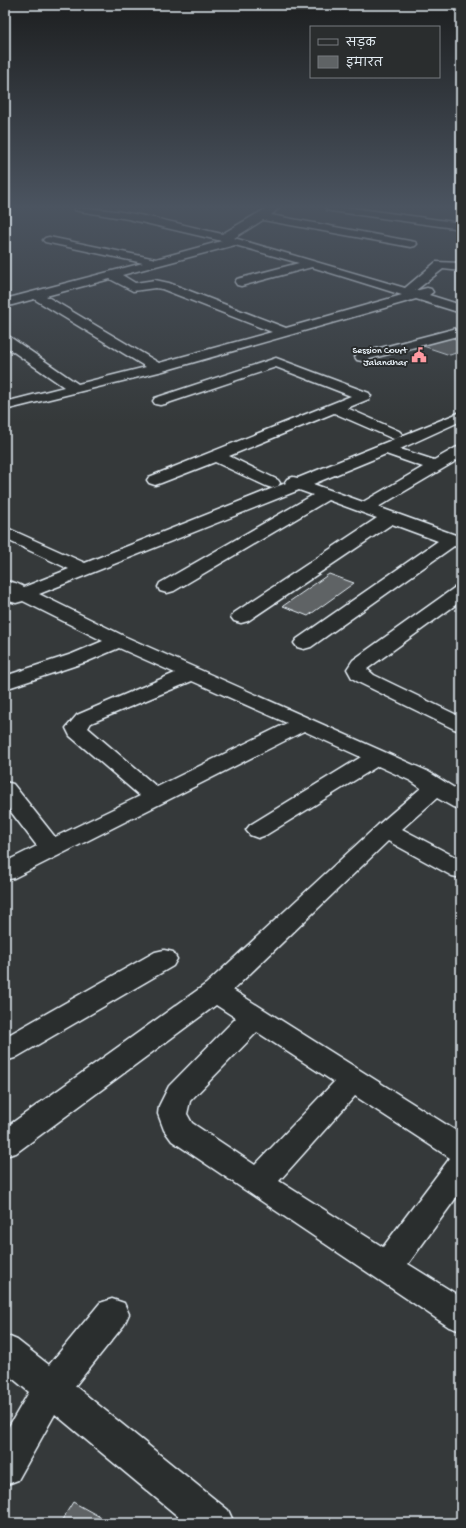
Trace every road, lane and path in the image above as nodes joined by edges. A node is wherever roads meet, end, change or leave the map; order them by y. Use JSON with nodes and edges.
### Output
{"nodes":[{"id":1,"x":92,"y":279,"type":"edge"},
{"id":2,"x":120,"y":279,"type":"edge"},
{"id":3,"x":251,"y":279,"type":"edge"},
{"id":4,"x":369,"y":279,"type":"edge"},
{"id":5,"x":375,"y":279,"type":"edge"},
{"id":6,"x":428,"y":279,"type":"edge"},
{"id":7,"x":241,"y":282,"type":"dead end"},
{"id":8,"x":418,"y":292,"type":"junction"},
{"id":9,"x":36,"y":295,"type":"junction"},
{"id":10,"x":461,"y":302,"type":"edge"},
{"id":11,"x":5,"y":303,"type":"edge"},
{"id":12,"x":461,"y":309,"type":"edge"},
{"id":13,"x":286,"y":332,"type":"junction"},
{"id":14,"x":458,"y":334,"type":"edge"},
{"id":15,"x":5,"y":340,"type":"edge"},
{"id":16,"x":211,"y":353,"type":"junction"},
{"id":17,"x":362,"y":357,"type":"dead end"},
{"id":18,"x":158,"y":368,"type":"junction"},
{"id":19,"x":253,"y":370,"type":"junction"},
{"id":20,"x":76,"y":389,"type":"junction"},
{"id":21,"x":160,"y":400,"type":"dead end"},
{"id":22,"x":5,"y":406,"type":"edge"},
{"id":23,"x":461,"y":406,"type":"edge"},
{"id":24,"x":335,"y":408,"type":"junction"},
{"id":25,"x":461,"y":416,"type":"edge"},
{"id":26,"x":392,"y":442,"type":"junction"},
{"id":27,"x":461,"y":450,"type":"edge"},
{"id":28,"x":216,"y":456,"type":"junction"},
{"id":29,"x":438,"y":464,"type":"junction"},
{"id":30,"x":155,"y":480,"type":"dead end"},
{"id":31,"x":285,"y":482,"type":"junction"},
{"id":32,"x":327,"y":494,"type":"junction"},
{"id":33,"x":365,"y":508,"type":"junction"},
{"id":34,"x":390,"y":517,"type":"junction"},
{"id":35,"x":5,"y":532,"type":"edge"},
{"id":36,"x":454,"y":536,"type":"edge"},
{"id":37,"x":78,"y":567,"type":"junction"},
{"id":38,"x":167,"y":587,"type":"dead end"},
{"id":39,"x":461,"y":592,"type":"edge"},
{"id":40,"x":11,"y":593,"type":"edge"},
{"id":41,"x":241,"y":617,"type":"dead end"},
{"id":42,"x":119,"y":641,"type":"junction"},
{"id":43,"x":304,"y":643,"type":"dead end"},
{"id":44,"x":191,"y":674,"type":"junction"},
{"id":45,"x":5,"y":683,"type":"edge"},
{"id":46,"x":304,"y":723,"type":"junction"},
{"id":47,"x":461,"y":725,"type":"edge"},
{"id":48,"x":377,"y":757,"type":"junction"},
{"id":49,"x":434,"y":787,"type":"junction"},
{"id":50,"x":6,"y":791,"type":"edge"},
{"id":51,"x":154,"y":796,"type":"junction"},
{"id":52,"x":461,"y":802,"type":"edge"},
{"id":53,"x":258,"y":830,"type":"dead end"},
{"id":54,"x":386,"y":830,"type":"junction"},
{"id":55,"x":51,"y":848,"type":"junction"},
{"id":56,"x":461,"y":870,"type":"edge"},
{"id":57,"x":5,"y":872,"type":"edge"},
{"id":58,"x":164,"y":959,"type":"dead end"},
{"id":59,"x":215,"y":991,"type":"junction"},
{"id":60,"x":254,"y":1017,"type":"junction"},
{"id":61,"x":5,"y":1050,"type":"edge"},
{"id":62,"x":352,"y":1080,"type":"junction"},
{"id":63,"x":5,"y":1144,"type":"edge"},
{"id":64,"x":461,"y":1150,"type":"edge"},
{"id":65,"x":461,"y":1167,"type":"edge"},
{"id":66,"x":258,"y":1184,"type":"junction"},
{"id":67,"x":387,"y":1267,"type":"junction"},
{"id":68,"x":458,"y":1309,"type":"edge"},
{"id":69,"x":112,"y":1314,"type":"dead end"},
{"id":70,"x":5,"y":1352,"type":"edge"},
{"id":71,"x":50,"y":1390,"type":"junction"},
{"id":72,"x":5,"y":1467,"type":"edge"},
{"id":73,"x":215,"y":1523,"type":"edge"}],
"edges":[{"from":1,"to":9,"type":"street"},
{"from":2,"to":13,"type":"street"},
{"from":3,"to":7,"type":"street"},
{"from":4,"to":8,"type":"street"},
{"from":5,"to":8,"type":"street"},
{"from":6,"to":8,"type":"street"},
{"from":8,"to":10,"type":"street"},
{"from":8,"to":12,"type":"street"},
{"from":8,"to":13,"type":"street"},
{"from":9,"to":11,"type":"street"},
{"from":9,"to":18,"type":"street"},
{"from":13,"to":16,"type":"street"},
{"from":14,"to":17,"type":"street"},
{"from":15,"to":20,"type":"street"},
{"from":16,"to":18,"type":"street"},
{"from":16,"to":19,"type":"street"},
{"from":18,"to":20,"type":"street"},
{"from":19,"to":21,"type":"street"},
{"from":19,"to":24,"type":"street"},
{"from":20,"to":22,"type":"street"},
{"from":23,"to":26,"type":"street"},
{"from":24,"to":26,"type":"street"},
{"from":24,"to":28,"type":"street"},
{"from":25,"to":26,"type":"street"},
{"from":26,"to":29,"type":"street"},
{"from":26,"to":31,"type":"street"},
{"from":27,"to":29,"type":"street"},
{"from":28,"to":30,"type":"street"},
{"from":28,"to":31,"type":"street"},
{"from":29,"to":33,"type":"street"},
{"from":31,"to":32,"type":"street"},
{"from":31,"to":37,"type":"street"},
{"from":31,"to":37,"type":"street"},
{"from":32,"to":33,"type":"street"},
{"from":32,"to":38,"type":"street"},
{"from":33,"to":34,"type":"street"},
{"from":34,"to":36,"type":"street"},
{"from":34,"to":41,"type":"street"},
{"from":35,"to":37,"type":"street"},
{"from":36,"to":43,"type":"street"},
{"from":37,"to":40,"type":"street"},
{"from":39,"to":47,"type":"street"},
{"from":40,"to":42,"type":"street"},
{"from":42,"to":44,"type":"street"},
{"from":42,"to":45,"type":"street"},
{"from":44,"to":46,"type":"street"},
{"from":44,"to":51,"type":"street"},
{"from":46,"to":48,"type":"street"},
{"from":46,"to":51,"type":"street"},
{"from":48,"to":49,"type":"street"},
{"from":48,"to":53,"type":"street"},
{"from":49,"to":52,"type":"street"},
{"from":49,"to":54,"type":"street"},
{"from":50,"to":55,"type":"street"},
{"from":51,"to":55,"type":"street"},
{"from":54,"to":56,"type":"street"},
{"from":54,"to":59,"type":"street"},
{"from":55,"to":57,"type":"street"},
{"from":58,"to":61,"type":"street"},
{"from":59,"to":60,"type":"street"},
{"from":59,"to":63,"type":"street"},
{"from":60,"to":62,"type":"street"},
{"from":60,"to":66,"type":"street"},
{"from":62,"to":64,"type":"street"},
{"from":62,"to":66,"type":"street"},
{"from":65,"to":67,"type":"street"},
{"from":66,"to":67,"type":"street"},
{"from":67,"to":68,"type":"street"},
{"from":69,"to":71,"type":"street"},
{"from":70,"to":71,"type":"street"},
{"from":71,"to":72,"type":"street"},
{"from":71,"to":73,"type":"street"}]}
